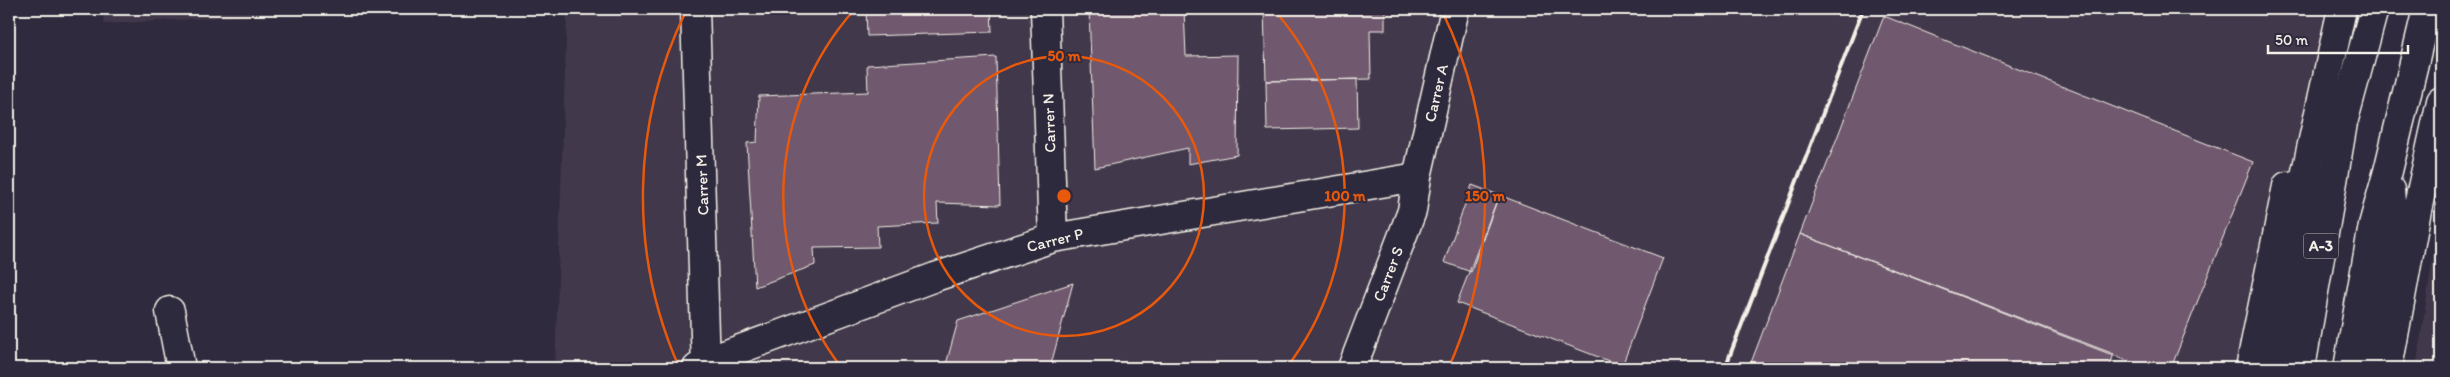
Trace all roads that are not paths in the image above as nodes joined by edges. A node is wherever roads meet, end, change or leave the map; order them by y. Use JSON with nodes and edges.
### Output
{"nodes":[{"id":1,"x":695,"y":9,"type":"edge"},
{"id":2,"x":1045,"y":9,"type":"edge"},
{"id":3,"x":1455,"y":9,"type":"edge"},
{"id":4,"x":2328,"y":9,"type":"edge"},
{"id":5,"x":2342,"y":9,"type":"edge"},
{"id":6,"x":2374,"y":9,"type":"edge"},
{"id":7,"x":2427,"y":9,"type":"edge"},
{"id":8,"x":2441,"y":101,"type":"edge"},
{"id":9,"x":2343,"y":123,"type":"junction"},
{"id":10,"x":2388,"y":171,"type":"junction"},
{"id":11,"x":1417,"y":177,"type":"junction"},
{"id":12,"x":1053,"y":238,"type":"junction"},
{"id":13,"x":170,"y":311,"type":"dead end"},
{"id":14,"x":704,"y":366,"type":"edge"},
{"id":15,"x":181,"y":368,"type":"edge"},
{"id":16,"x":1352,"y":368,"type":"edge"},
{"id":17,"x":2250,"y":368,"type":"edge"},
{"id":18,"x":2264,"y":368,"type":"edge"},
{"id":19,"x":2274,"y":368,"type":"edge"},
{"id":20,"x":2301,"y":368,"type":"edge"},
{"id":21,"x":2348,"y":368,"type":"edge"},
{"id":22,"x":2368,"y":368,"type":"edge"},
{"id":23,"x":2388,"y":368,"type":"edge"}],
"edges":[{"from":1,"to":14,"type":"main road","name":"Carrer M"},
{"from":2,"to":12,"type":"main road","name":"Carrer N"},
{"from":3,"to":11,"type":"main road","name":"Carrer A"},
{"from":4,"to":17,"type":"main road"},
{"from":5,"to":18,"type":"main road"},
{"from":6,"to":9,"type":"main road","number":"A-3"},
{"from":7,"to":10,"type":"main road"},
{"from":8,"to":23,"type":"main road"},
{"from":9,"to":19,"type":"main road"},
{"from":9,"to":20,"type":"main road","number":"A-3"},
{"from":10,"to":21,"type":"main road"},
{"from":10,"to":22,"type":"main road"},
{"from":11,"to":12,"type":"main road","name":"Carrer P"},
{"from":11,"to":16,"type":"main road","name":"Carrer S"},
{"from":12,"to":14,"type":"main road","name":"Carrer P"},
{"from":13,"to":15,"type":"main road"}]}
